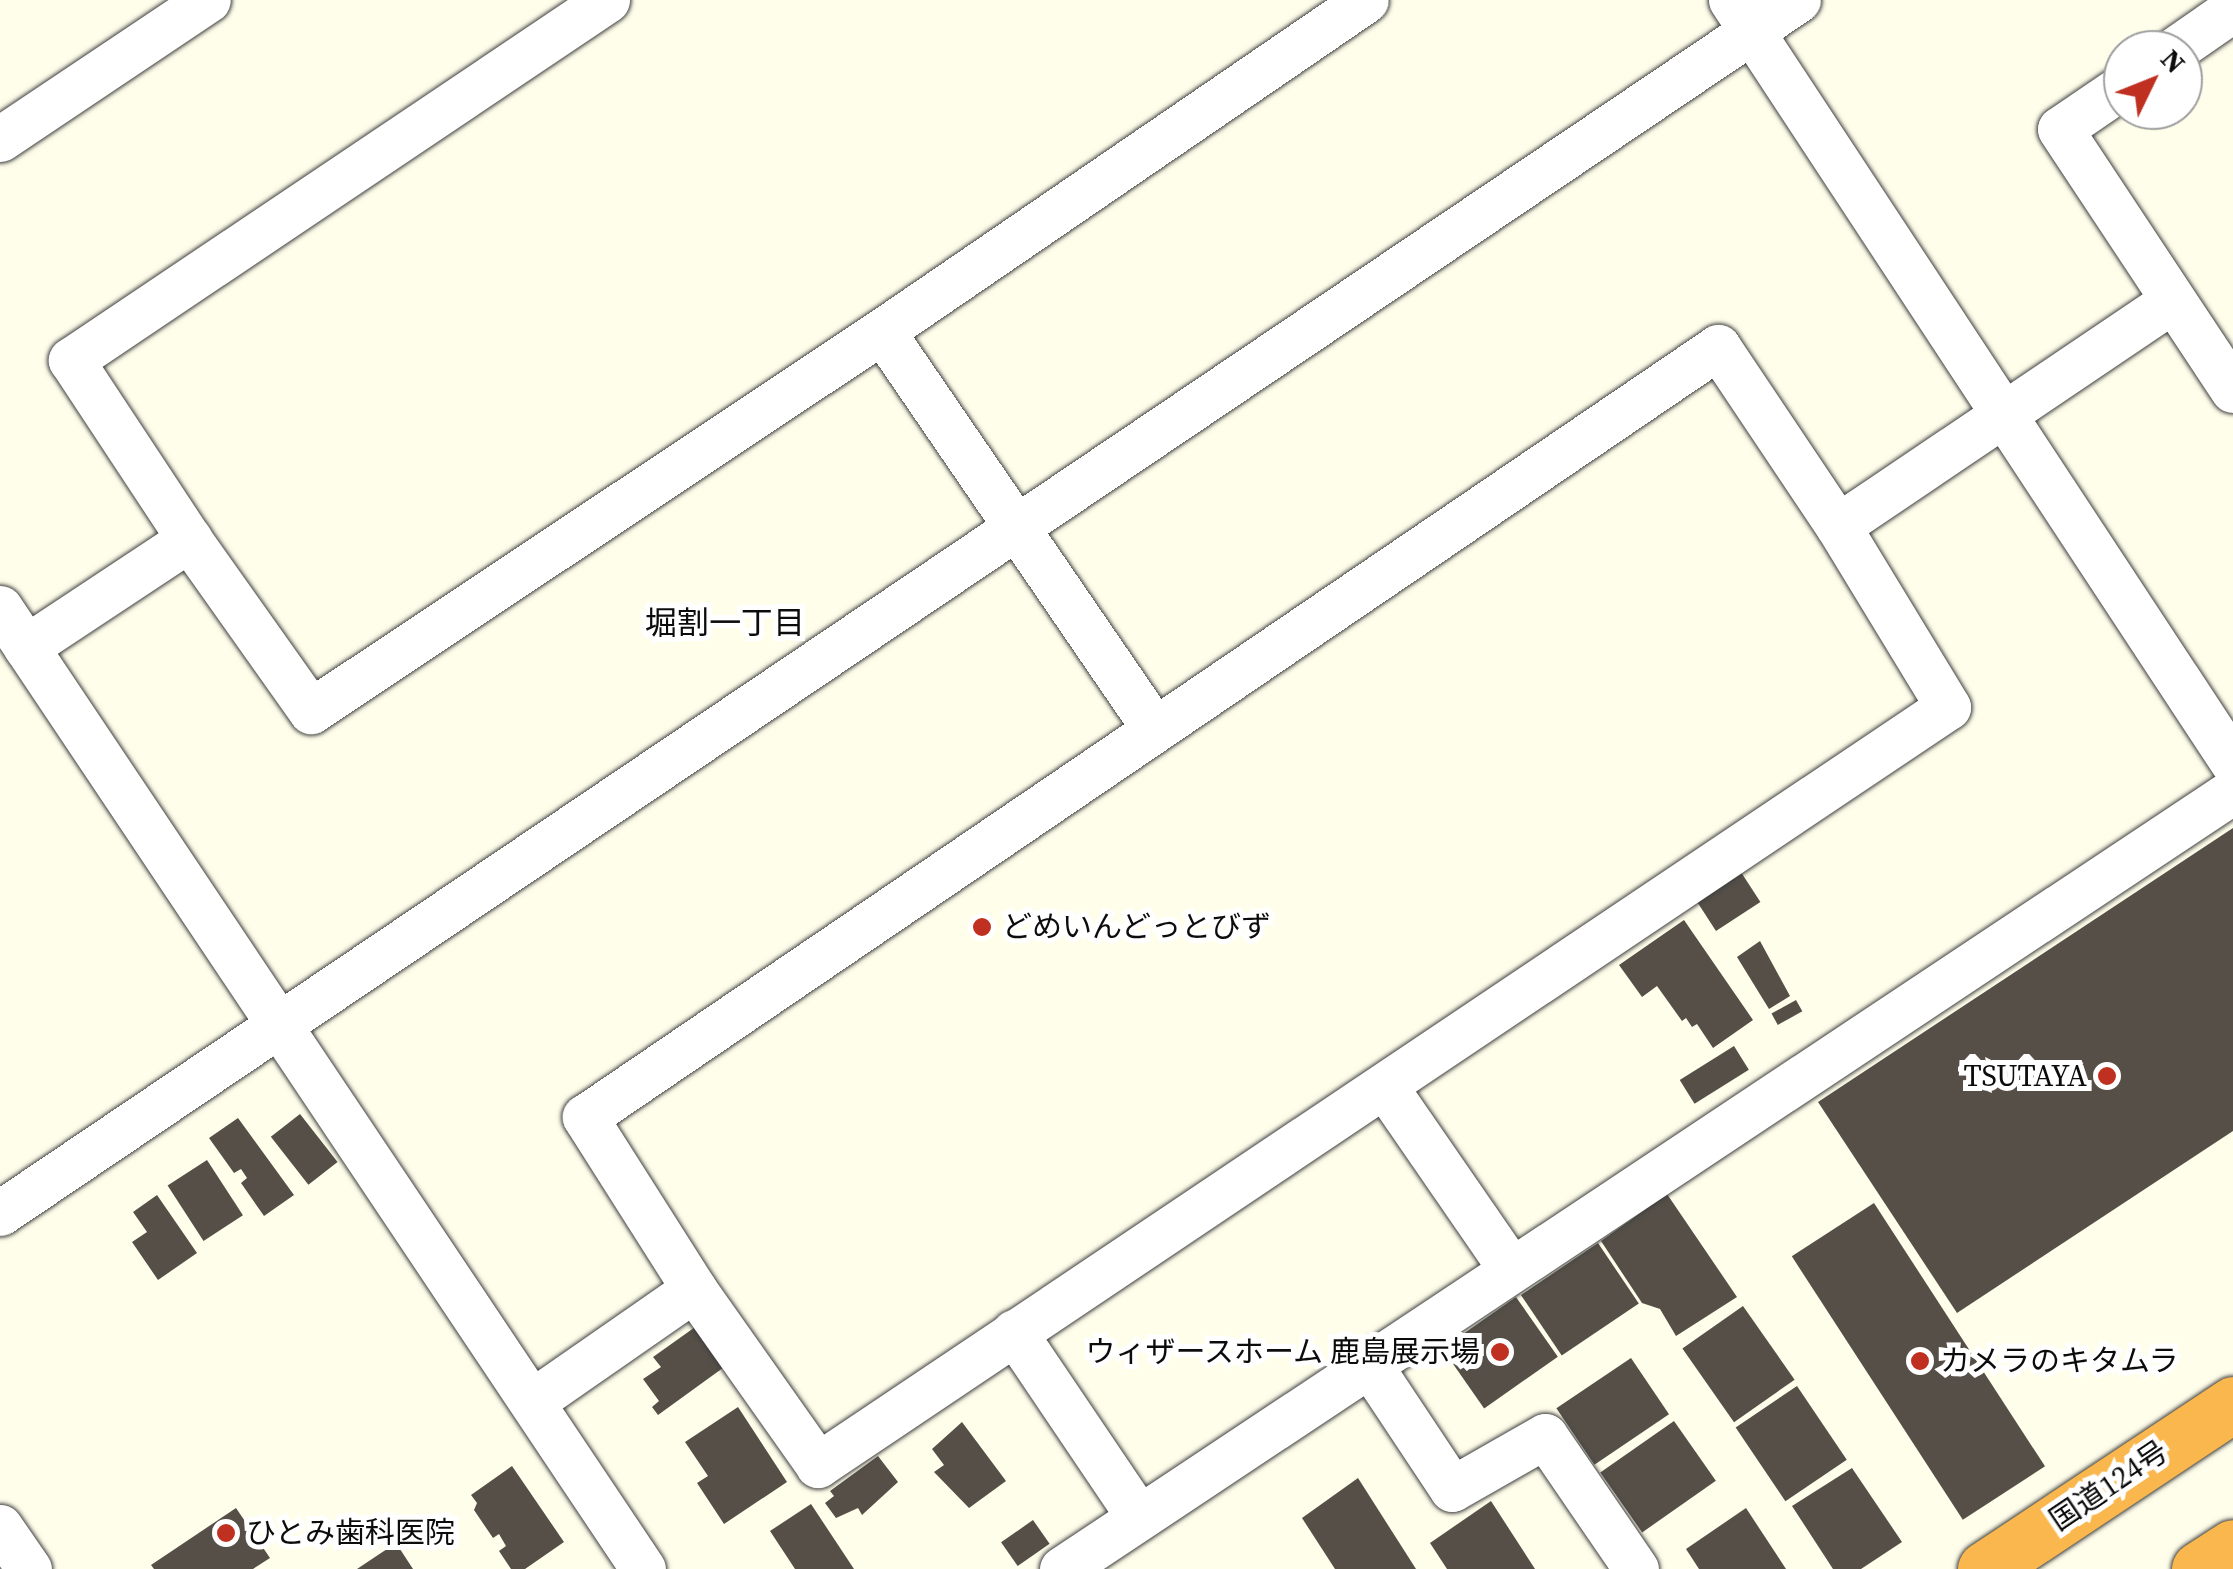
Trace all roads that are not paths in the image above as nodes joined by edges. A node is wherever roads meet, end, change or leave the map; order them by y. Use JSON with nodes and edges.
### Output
{"nodes":[{"id":1,"x":208,"y":0,"type":"edge"},
{"id":2,"x":607,"y":0,"type":"edge"},
{"id":3,"x":1366,"y":0,"type":"edge"},
{"id":4,"x":1798,"y":0,"type":"edge"},
{"id":5,"x":2233,"y":9,"type":"edge"},
{"id":6,"x":1742,"y":16,"type":"edge"},
{"id":7,"x":2203,"y":30,"type":"edge"},
{"id":8,"x":2103,"y":100,"type":"edge"},
{"id":9,"x":0,"y":140,"type":"edge"},
{"id":10,"x":2172,"y":301,"type":"junction"},
{"id":11,"x":882,"y":331,"type":"junction"},
{"id":12,"x":2233,"y":390,"type":"edge"},
{"id":13,"x":2003,"y":416,"type":"junction"},
{"id":14,"x":1838,"y":526,"type":"junction"},
{"id":15,"x":1018,"y":528,"type":"junction"},
{"id":16,"x":189,"y":539,"type":"junction"},
{"id":17,"x":0,"y":608,"type":"edge"},
{"id":18,"x":26,"y":647,"type":"junction"},
{"id":19,"x":1154,"y":728,"type":"junction"},
{"id":20,"x":2233,"y":763,"type":"edge"},
{"id":21,"x":2233,"y":791,"type":"edge"},
{"id":22,"x":279,"y":1022,"type":"junction"},
{"id":23,"x":1386,"y":1088,"type":"junction"},
{"id":24,"x":0,"y":1213,"type":"edge"},
{"id":25,"x":1511,"y":1270,"type":"junction"},
{"id":26,"x":694,"y":1289,"type":"junction"},
{"id":27,"x":1014,"y":1332,"type":"junction"},
{"id":28,"x":1368,"y":1364,"type":"junction"},
{"id":29,"x":533,"y":1401,"type":"junction"},
{"id":30,"x":2233,"y":1404,"type":"edge"},
{"id":31,"x":1138,"y":1516,"type":"junction"},
{"id":32,"x":0,"y":1526,"type":"edge"},
{"id":33,"x":2233,"y":1547,"type":"edge"},
{"id":34,"x":29,"y":1569,"type":"edge"},
{"id":35,"x":643,"y":1569,"type":"edge"},
{"id":36,"x":1062,"y":1569,"type":"edge"},
{"id":37,"x":1636,"y":1569,"type":"edge"},
{"id":38,"x":1985,"y":1569,"type":"edge"},
{"id":39,"x":2199,"y":1569,"type":"edge"}],
"edges":[{"from":1,"to":9,"type":"street"},
{"from":2,"to":16,"type":"street"},
{"from":3,"to":11,"type":"street"},
{"from":4,"to":6,"type":"street"},
{"from":5,"to":7,"type":"street"},
{"from":6,"to":13,"type":"street"},
{"from":6,"to":15,"type":"street"},
{"from":8,"to":10,"type":"street"},
{"from":10,"to":12,"type":"street"},
{"from":10,"to":13,"type":"street"},
{"from":11,"to":15,"type":"street"},
{"from":11,"to":16,"type":"street"},
{"from":13,"to":14,"type":"street"},
{"from":13,"to":20,"type":"street"},
{"from":14,"to":19,"type":"street"},
{"from":14,"to":23,"type":"street"},
{"from":15,"to":19,"type":"street"},
{"from":15,"to":22,"type":"street"},
{"from":16,"to":18,"type":"street"},
{"from":17,"to":18,"type":"street"},
{"from":18,"to":22,"type":"street"},
{"from":19,"to":26,"type":"street"},
{"from":21,"to":25,"type":"street"},
{"from":22,"to":24,"type":"street"},
{"from":22,"to":29,"type":"street"},
{"from":23,"to":25,"type":"street"},
{"from":23,"to":27,"type":"street"},
{"from":25,"to":28,"type":"street"},
{"from":26,"to":27,"type":"street"},
{"from":26,"to":29,"type":"street"},
{"from":27,"to":31,"type":"street"},
{"from":28,"to":31,"type":"street"},
{"from":28,"to":37,"type":"street"},
{"from":29,"to":35,"type":"street"},
{"from":30,"to":38,"type":"highway","name":"国道124号"},
{"from":31,"to":36,"type":"street"},
{"from":32,"to":34,"type":"street"},
{"from":33,"to":39,"type":"highway"}]}
